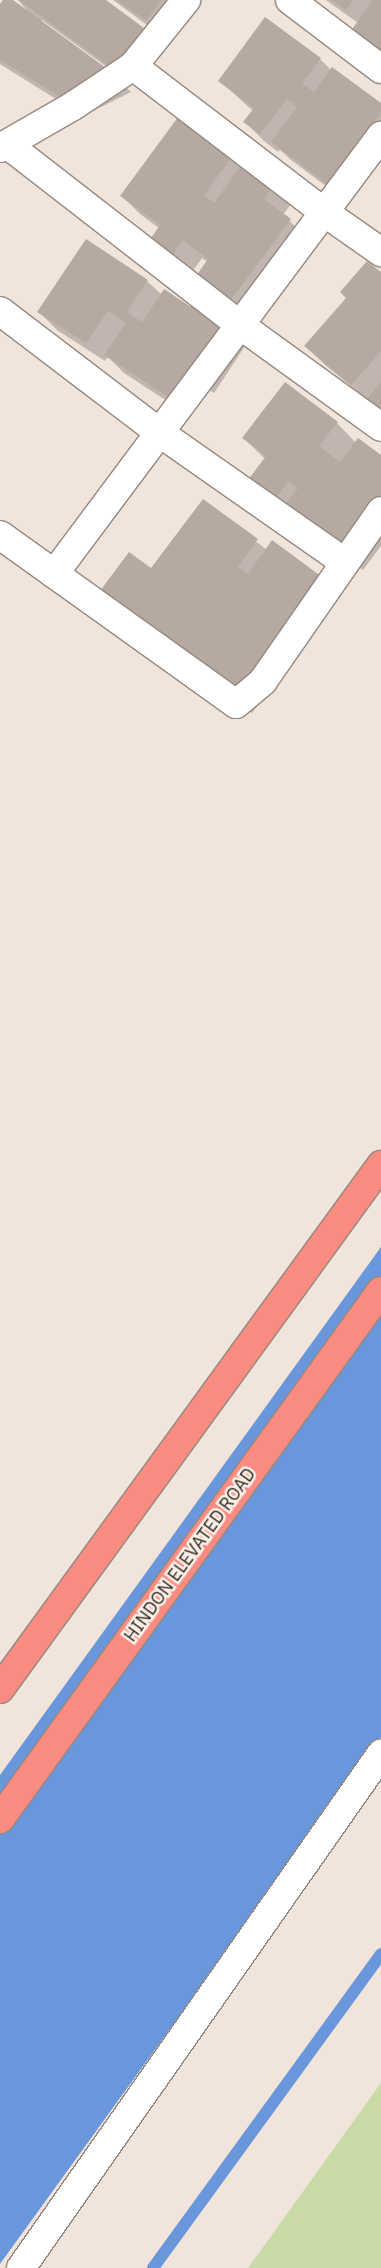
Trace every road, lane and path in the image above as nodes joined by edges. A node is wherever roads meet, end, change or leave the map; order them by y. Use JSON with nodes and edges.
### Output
{"nodes":[{"id":1,"x":186,"y":0,"type":"edge"},
{"id":2,"x":290,"y":0,"type":"edge"},
{"id":3,"x":133,"y":66,"type":"junction"},
{"id":4,"x":381,"y":69,"type":"edge"},
{"id":5,"x":381,"y":136,"type":"edge"},
{"id":6,"x":4,"y":146,"type":"edge"},
{"id":7,"x":324,"y":212,"type":"junction"},
{"id":8,"x":381,"y":252,"type":"edge"},
{"id":9,"x":0,"y":311,"type":"edge"},
{"id":10,"x":240,"y":325,"type":"junction"},
{"id":11,"x":381,"y":427,"type":"edge"},
{"id":12,"x":160,"y":433,"type":"junction"},
{"id":13,"x":381,"y":511,"type":"edge"},
{"id":14,"x":0,"y":535,"type":"edge"},
{"id":15,"x":344,"y":562,"type":"junction"},
{"id":16,"x":54,"y":574,"type":"junction"},
{"id":17,"x":381,"y":1165,"type":"edge"},
{"id":18,"x":381,"y":1291,"type":"edge"},
{"id":19,"x":0,"y":1689,"type":"edge"},
{"id":20,"x":381,"y":1754,"type":"edge"},
{"id":21,"x":0,"y":1819,"type":"edge"},
{"id":22,"x":21,"y":2268,"type":"edge"}],
"edges":[{"from":1,"to":3,"type":"street"},
{"from":2,"to":4,"type":"street"},
{"from":3,"to":6,"type":"street"},
{"from":3,"to":7,"type":"street"},
{"from":5,"to":7,"type":"street"},
{"from":6,"to":10,"type":"street"},
{"from":7,"to":8,"type":"street"},
{"from":7,"to":10,"type":"street"},
{"from":9,"to":12,"type":"street"},
{"from":10,"to":11,"type":"street"},
{"from":10,"to":12,"type":"street"},
{"from":12,"to":15,"type":"street"},
{"from":12,"to":16,"type":"street"},
{"from":13,"to":15,"type":"street"},
{"from":14,"to":16,"type":"street"},
{"from":15,"to":16,"type":"street"},
{"from":17,"to":19,"type":"highway"},
{"from":18,"to":21,"type":"highway","name":"HINDON ELEVATED ROAD"},
{"from":20,"to":22,"type":"street"}]}
